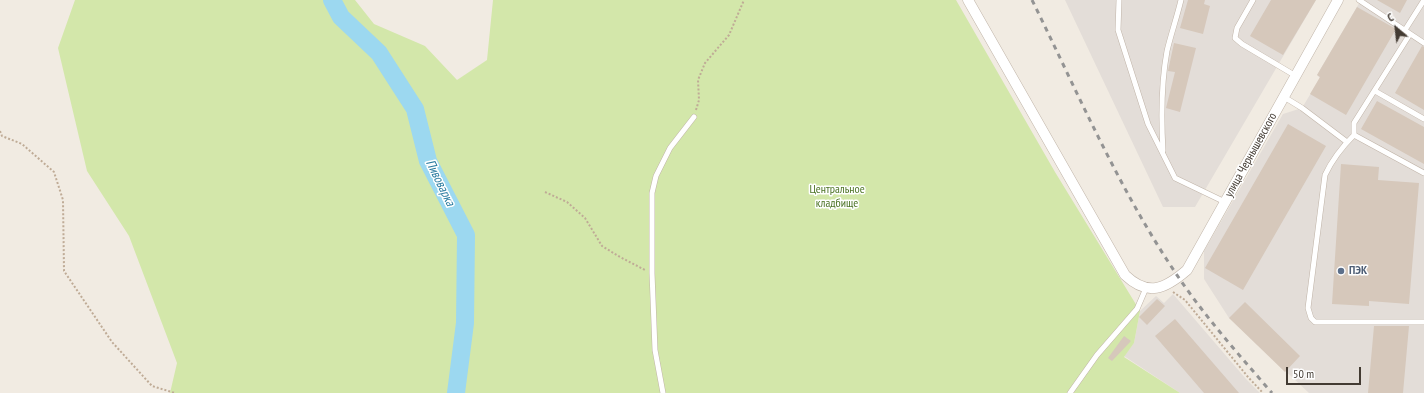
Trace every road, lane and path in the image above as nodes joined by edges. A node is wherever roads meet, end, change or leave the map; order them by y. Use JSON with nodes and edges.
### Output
{"nodes":[{"id":1,"x":744,"y":0,"type":"edge"},
{"id":2,"x":968,"y":0,"type":"edge"},
{"id":3,"x":1119,"y":0,"type":"edge"},
{"id":4,"x":1181,"y":0,"type":"edge"},
{"id":5,"x":1253,"y":0,"type":"edge"},
{"id":6,"x":1338,"y":0,"type":"edge"},
{"id":7,"x":1359,"y":0,"type":"edge"},
{"id":8,"x":1424,"y":0,"type":"edge"},
{"id":9,"x":1405,"y":30,"type":"junction"},
{"id":10,"x":1410,"y":34,"type":"junction"},
{"id":11,"x":1424,"y":43,"type":"edge"},
{"id":12,"x":1296,"y":76,"type":"junction"},
{"id":13,"x":1375,"y":91,"type":"junction"},
{"id":14,"x":1284,"y":96,"type":"junction"},
{"id":15,"x":694,"y":117,"type":"joint"},
{"id":16,"x":1424,"y":119,"type":"edge"},
{"id":17,"x":0,"y":131,"type":"edge"},
{"id":18,"x":1354,"y":135,"type":"junction"},
{"id":19,"x":1347,"y":142,"type":"junction"},
{"id":20,"x":1164,"y":155,"type":"junction"},
{"id":21,"x":1424,"y":173,"type":"edge"},
{"id":22,"x":545,"y":192,"type":"dead end"},
{"id":23,"x":1225,"y":202,"type":"junction"},
{"id":24,"x":652,"y":273,"type":"junction"},
{"id":25,"x":1146,"y":288,"type":"junction"},
{"id":26,"x":1159,"y":288,"type":"junction"},
{"id":27,"x":1424,"y":322,"type":"edge"},
{"id":28,"x":175,"y":393,"type":"edge"},
{"id":29,"x":663,"y":393,"type":"edge"},
{"id":30,"x":1070,"y":393,"type":"edge"},
{"id":31,"x":1263,"y":393,"type":"edge"}],
"edges":[{"from":1,"to":15,"type":"path"},
{"from":2,"to":25,"type":"street"},
{"from":3,"to":20,"type":"lane"},
{"from":4,"to":20,"type":"lane"},
{"from":5,"to":12,"type":"lane"},
{"from":6,"to":12,"type":"street","name":"улица Чернышевского"},
{"from":7,"to":9,"type":"lane"},
{"from":8,"to":9,"type":"lane"},
{"from":9,"to":10,"type":"lane"},
{"from":10,"to":11,"type":"lane"},
{"from":10,"to":13,"type":"lane"},
{"from":12,"to":14,"type":"street","name":"улица Чернышевского"},
{"from":13,"to":16,"type":"lane"},
{"from":13,"to":18,"type":"lane"},
{"from":14,"to":19,"type":"lane"},
{"from":14,"to":23,"type":"street","name":"улица Чернышевского"},
{"from":15,"to":24,"type":"lane"},
{"from":17,"to":28,"type":"path"},
{"from":18,"to":19,"type":"lane"},
{"from":18,"to":21,"type":"lane"},
{"from":19,"to":27,"type":"lane"},
{"from":20,"to":23,"type":"lane"},
{"from":22,"to":24,"type":"path"},
{"from":23,"to":26,"type":"street","name":"улица Чернышевского"},
{"from":24,"to":29,"type":"lane"},
{"from":25,"to":26,"type":"street","name":"улица Чернышевского"},
{"from":25,"to":30,"type":"lane"},
{"from":26,"to":31,"type":"path"}]}
